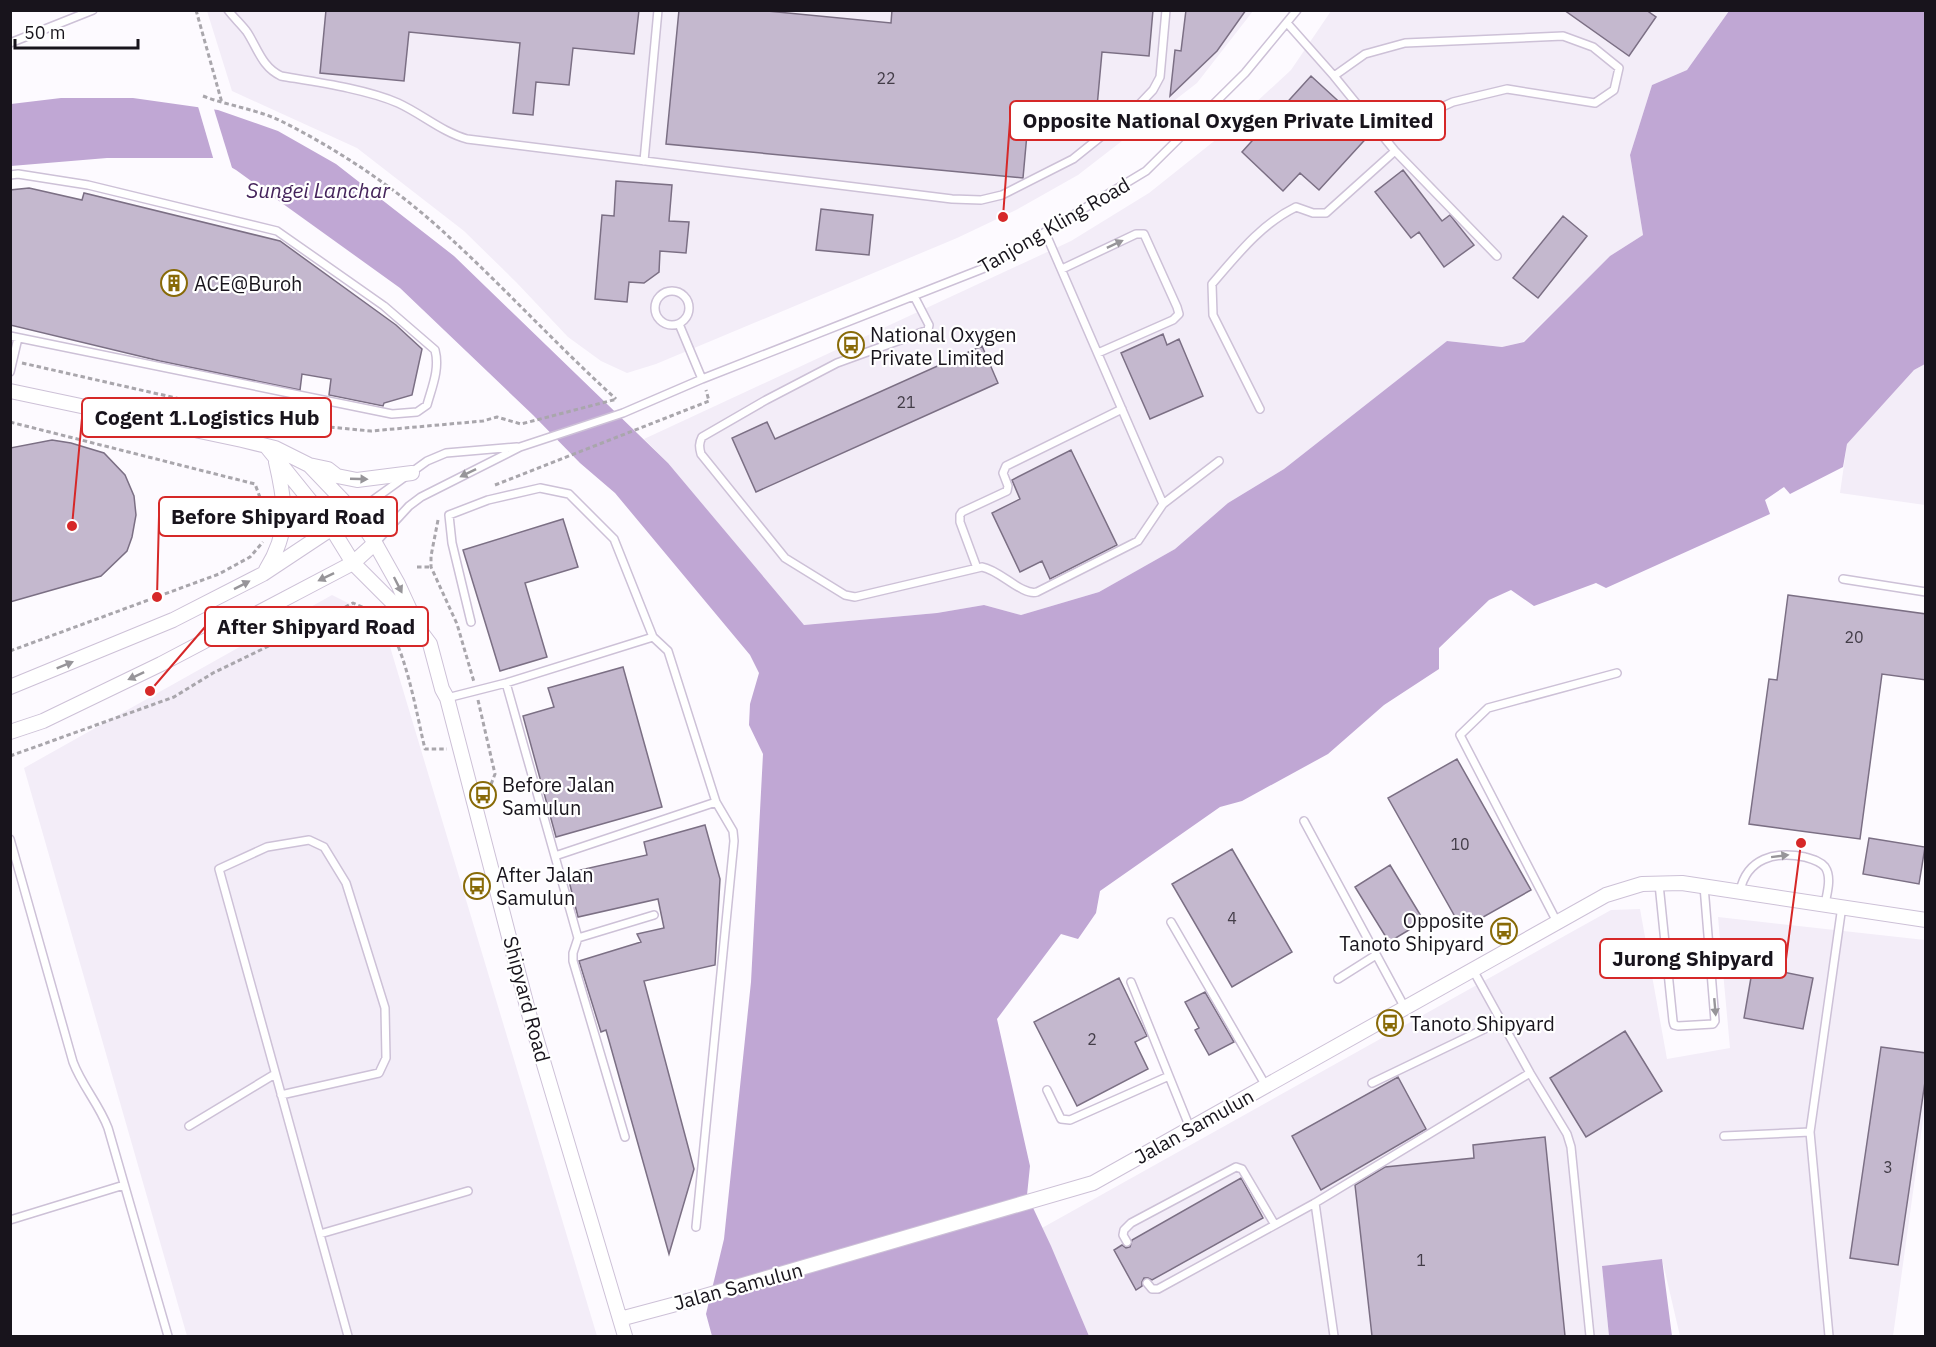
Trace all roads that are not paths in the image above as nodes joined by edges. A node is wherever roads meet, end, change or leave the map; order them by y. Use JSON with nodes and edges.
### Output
{"nodes":[{"id":1,"x":93,"y":10,"type":"edge"},
{"id":2,"x":228,"y":10,"type":"edge"},
{"id":3,"x":658,"y":10,"type":"edge"},
{"id":4,"x":1166,"y":10,"type":"edge"},
{"id":5,"x":1297,"y":10,"type":"edge"},
{"id":6,"x":1287,"y":24,"type":"junction"},
{"id":7,"x":10,"y":43,"type":"edge"},
{"id":8,"x":1334,"y":76,"type":"junction"},
{"id":9,"x":1435,"y":110,"type":"dead end"},
{"id":10,"x":1395,"y":151,"type":"junction"},
{"id":11,"x":644,"y":161,"type":"junction"},
{"id":12,"x":10,"y":175,"type":"edge"},
{"id":13,"x":1045,"y":232,"type":"junction"},
{"id":14,"x":1497,"y":256,"type":"dead end"},
{"id":15,"x":1062,"y":269,"type":"junction"},
{"id":16,"x":914,"y":296,"type":"junction"},
{"id":17,"x":679,"y":324,"type":"junction"},
{"id":18,"x":14,"y":337,"type":"edge"},
{"id":19,"x":1098,"y":353,"type":"junction"},
{"id":20,"x":10,"y":372,"type":"edge"},
{"id":21,"x":702,"y":379,"type":"junction"},
{"id":22,"x":10,"y":391,"type":"edge"},
{"id":23,"x":1122,"y":409,"type":"junction"},
{"id":24,"x":1260,"y":409,"type":"dead end"},
{"id":25,"x":266,"y":446,"type":"junction"},
{"id":26,"x":520,"y":447,"type":"junction"},
{"id":27,"x":275,"y":459,"type":"junction"},
{"id":28,"x":1219,"y":461,"type":"dead end"},
{"id":29,"x":309,"y":465,"type":"junction"},
{"id":30,"x":412,"y":473,"type":"junction"},
{"id":31,"x":1163,"y":504,"type":"junction"},
{"id":32,"x":355,"y":513,"type":"junction"},
{"id":33,"x":333,"y":529,"type":"junction"},
{"id":34,"x":375,"y":543,"type":"junction"},
{"id":35,"x":353,"y":563,"type":"junction"},
{"id":36,"x":977,"y":568,"type":"junction"},
{"id":37,"x":263,"y":574,"type":"junction"},
{"id":38,"x":1843,"y":579,"type":"dead end"},
{"id":39,"x":1926,"y":592,"type":"edge"},
{"id":40,"x":471,"y":622,"type":"dead end"},
{"id":41,"x":418,"y":628,"type":"junction"},
{"id":42,"x":653,"y":637,"type":"junction"},
{"id":43,"x":1617,"y":673,"type":"dead end"},
{"id":44,"x":506,"y":682,"type":"junction"},
{"id":45,"x":10,"y":687,"type":"edge"},
{"id":46,"x":447,"y":698,"type":"junction"},
{"id":47,"x":10,"y":732,"type":"edge"},
{"id":48,"x":716,"y":802,"type":"junction"},
{"id":49,"x":1304,"y":821,"type":"dead end"},
{"id":50,"x":10,"y":839,"type":"edge"},
{"id":51,"x":555,"y":856,"type":"junction"},
{"id":52,"x":1659,"y":884,"type":"junction"},
{"id":53,"x":1704,"y":886,"type":"junction"},
{"id":54,"x":1740,"y":891,"type":"junction"},
{"id":55,"x":1825,"y":904,"type":"junction"},
{"id":56,"x":1842,"y":906,"type":"junction"},
{"id":57,"x":654,"y":915,"type":"dead end"},
{"id":58,"x":1926,"y":920,"type":"edge"},
{"id":59,"x":1171,"y":922,"type":"dead end"},
{"id":60,"x":1557,"y":922,"type":"junction"},
{"id":61,"x":578,"y":938,"type":"junction"},
{"id":62,"x":1376,"y":955,"type":"junction"},
{"id":63,"x":1473,"y":970,"type":"junction"},
{"id":64,"x":1338,"y":979,"type":"dead end"},
{"id":65,"x":1131,"y":982,"type":"dead end"},
{"id":66,"x":1405,"y":1008,"type":"junction"},
{"id":67,"x":1501,"y":1021,"type":"junction"},
{"id":68,"x":1530,"y":1073,"type":"junction"},
{"id":69,"x":275,"y":1074,"type":"junction"},
{"id":70,"x":1169,"y":1076,"type":"junction"},
{"id":71,"x":1372,"y":1083,"type":"dead end"},
{"id":72,"x":1266,"y":1086,"type":"junction"},
{"id":73,"x":1047,"y":1090,"type":"dead end"},
{"id":74,"x":281,"y":1095,"type":"junction"},
{"id":75,"x":189,"y":1126,"type":"dead end"},
{"id":76,"x":1190,"y":1128,"type":"junction"},
{"id":77,"x":1810,"y":1132,"type":"junction"},
{"id":78,"x":1724,"y":1136,"type":"dead end"},
{"id":79,"x":625,"y":1137,"type":"dead end"},
{"id":80,"x":124,"y":1185,"type":"junction"},
{"id":81,"x":468,"y":1191,"type":"dead end"},
{"id":82,"x":1315,"y":1203,"type":"junction"},
{"id":83,"x":10,"y":1220,"type":"edge"},
{"id":84,"x":1275,"y":1225,"type":"junction"},
{"id":85,"x":696,"y":1227,"type":"dead end"},
{"id":86,"x":320,"y":1234,"type":"junction"},
{"id":87,"x":1127,"y":1242,"type":"dead end"},
{"id":88,"x":1148,"y":1283,"type":"dead end"},
{"id":89,"x":620,"y":1319,"type":"junction"},
{"id":90,"x":168,"y":1336,"type":"edge"},
{"id":91,"x":348,"y":1336,"type":"edge"},
{"id":92,"x":625,"y":1336,"type":"edge"},
{"id":93,"x":1334,"y":1336,"type":"edge"},
{"id":94,"x":1590,"y":1336,"type":"edge"},
{"id":95,"x":1829,"y":1336,"type":"edge"}],
"edges":[{"from":1,"to":7,"type":"lane"},
{"from":2,"to":11,"type":"lane"},
{"from":3,"to":11,"type":"lane"},
{"from":4,"to":11,"type":"lane"},
{"from":5,"to":6,"type":"lane","name":"Tanjong Kling Road"},
{"from":6,"to":8,"type":"lane"},
{"from":6,"to":13,"type":"lane","name":"Tanjong Kling Road"},
{"from":8,"to":9,"type":"lane"},
{"from":8,"to":10,"type":"lane"},
{"from":10,"to":14,"type":"lane"},
{"from":10,"to":24,"type":"lane"},
{"from":12,"to":18,"type":"lane"},
{"from":13,"to":15,"type":"lane"},
{"from":13,"to":16,"type":"lane","name":"Tanjong Kling Road"},
{"from":15,"to":19,"type":"lane"},
{"from":15,"to":19,"type":"lane","one_way":true},
{"from":16,"to":21,"type":"lane","name":"Tanjong Kling Road"},
{"from":16,"to":36,"type":"lane"},
{"from":17,"to":17,"type":"lane"},
{"from":17,"to":21,"type":"lane"},
{"from":18,"to":20,"type":"lane"},
{"from":19,"to":23,"type":"lane"},
{"from":21,"to":26,"type":"lane","name":"Tanjong Kling Road"},
{"from":22,"to":25,"type":"street"},
{"from":23,"to":31,"type":"lane"},
{"from":23,"to":36,"type":"lane"},
{"from":25,"to":27,"type":"street","name":"Shipyard Road"},
{"from":25,"to":29,"type":"street"},
{"from":26,"to":30,"type":"lane","name":"Tanjong Kling Road"},
{"from":26,"to":34,"type":"lane","name":"Tanjong Kling Road","one_way":true},
{"from":27,"to":33,"type":"street","name":"Shipyard Road"},
{"from":27,"to":37,"type":"street"},
{"from":28,"to":31,"type":"lane"},
{"from":29,"to":30,"type":"street","one_way":true},
{"from":29,"to":32,"type":"street","name":"Shipyard Road"},
{"from":30,"to":32,"type":"lane","name":"Tanjong Kling Road"},
{"from":31,"to":36,"type":"lane"},
{"from":32,"to":33,"type":"street","name":"Tanjong Kling Road"},
{"from":32,"to":34,"type":"street","name":"Shipyard Road"},
{"from":33,"to":35,"type":"street","name":"Shipyard Road"},
{"from":33,"to":37,"type":"street","name":"Tanjong Kling Road"},
{"from":34,"to":35,"type":"street","name":"Tanjong Kling Road"},
{"from":34,"to":41,"type":"street","name":"Shipyard Road","one_way":true},
{"from":35,"to":41,"type":"street","name":"Shipyard Road"},
{"from":35,"to":47,"type":"street","name":"Tanjong Kling Road","one_way":true},
{"from":45,"to":37,"type":"street","name":"Tanjong Kling Road","one_way":true},
{"from":38,"to":39,"type":"lane"},
{"from":40,"to":42,"type":"lane"},
{"from":41,"to":46,"type":"street","name":"Shipyard Road"},
{"from":42,"to":44,"type":"lane"},
{"from":42,"to":48,"type":"lane"},
{"from":43,"to":60,"type":"lane"},
{"from":44,"to":46,"type":"lane"},
{"from":44,"to":51,"type":"lane"},
{"from":46,"to":89,"type":"street","name":"Shipyard Road"},
{"from":48,"to":51,"type":"lane"},
{"from":48,"to":85,"type":"lane"},
{"from":49,"to":62,"type":"lane"},
{"from":50,"to":80,"type":"lane"},
{"from":51,"to":61,"type":"lane"},
{"from":52,"to":53,"type":"street","name":"Jalan Samulun"},
{"from":53,"to":52,"type":"lane","one_way":true},
{"from":52,"to":60,"type":"street","name":"Jalan Samulun"},
{"from":53,"to":54,"type":"street","name":"Jalan Samulun"},
{"from":54,"to":55,"type":"street","name":"Jalan Samulun"},
{"from":54,"to":55,"type":"lane","one_way":true},
{"from":55,"to":56,"type":"street","name":"Jalan Samulun"},
{"from":56,"to":58,"type":"street","name":"Jalan Samulun"},
{"from":56,"to":77,"type":"lane"},
{"from":57,"to":61,"type":"lane"},
{"from":59,"to":72,"type":"lane"},
{"from":60,"to":63,"type":"street","name":"Jalan Samulun"},
{"from":61,"to":79,"type":"lane"},
{"from":62,"to":64,"type":"lane"},
{"from":62,"to":66,"type":"lane"},
{"from":63,"to":66,"type":"street","name":"Jalan Samulun"},
{"from":63,"to":67,"type":"lane"},
{"from":65,"to":70,"type":"lane"},
{"from":66,"to":72,"type":"street","name":"Jalan Samulun"},
{"from":67,"to":68,"type":"lane"},
{"from":67,"to":71,"type":"lane"},
{"from":68,"to":82,"type":"lane"},
{"from":68,"to":94,"type":"lane"},
{"from":69,"to":74,"type":"lane"},
{"from":69,"to":74,"type":"lane"},
{"from":69,"to":75,"type":"lane"},
{"from":70,"to":73,"type":"lane"},
{"from":70,"to":76,"type":"lane"},
{"from":72,"to":76,"type":"street","name":"Jalan Samulun"},
{"from":74,"to":86,"type":"lane"},
{"from":76,"to":89,"type":"street","name":"Jalan Samulun"},
{"from":77,"to":78,"type":"lane"},
{"from":77,"to":95,"type":"lane"},
{"from":80,"to":83,"type":"lane"},
{"from":80,"to":90,"type":"lane"},
{"from":81,"to":86,"type":"lane"},
{"from":82,"to":84,"type":"lane"},
{"from":82,"to":93,"type":"lane"},
{"from":84,"to":87,"type":"lane"},
{"from":84,"to":88,"type":"lane"},
{"from":86,"to":91,"type":"lane"},
{"from":89,"to":92,"type":"street","name":"Shipyard Road"}]}
